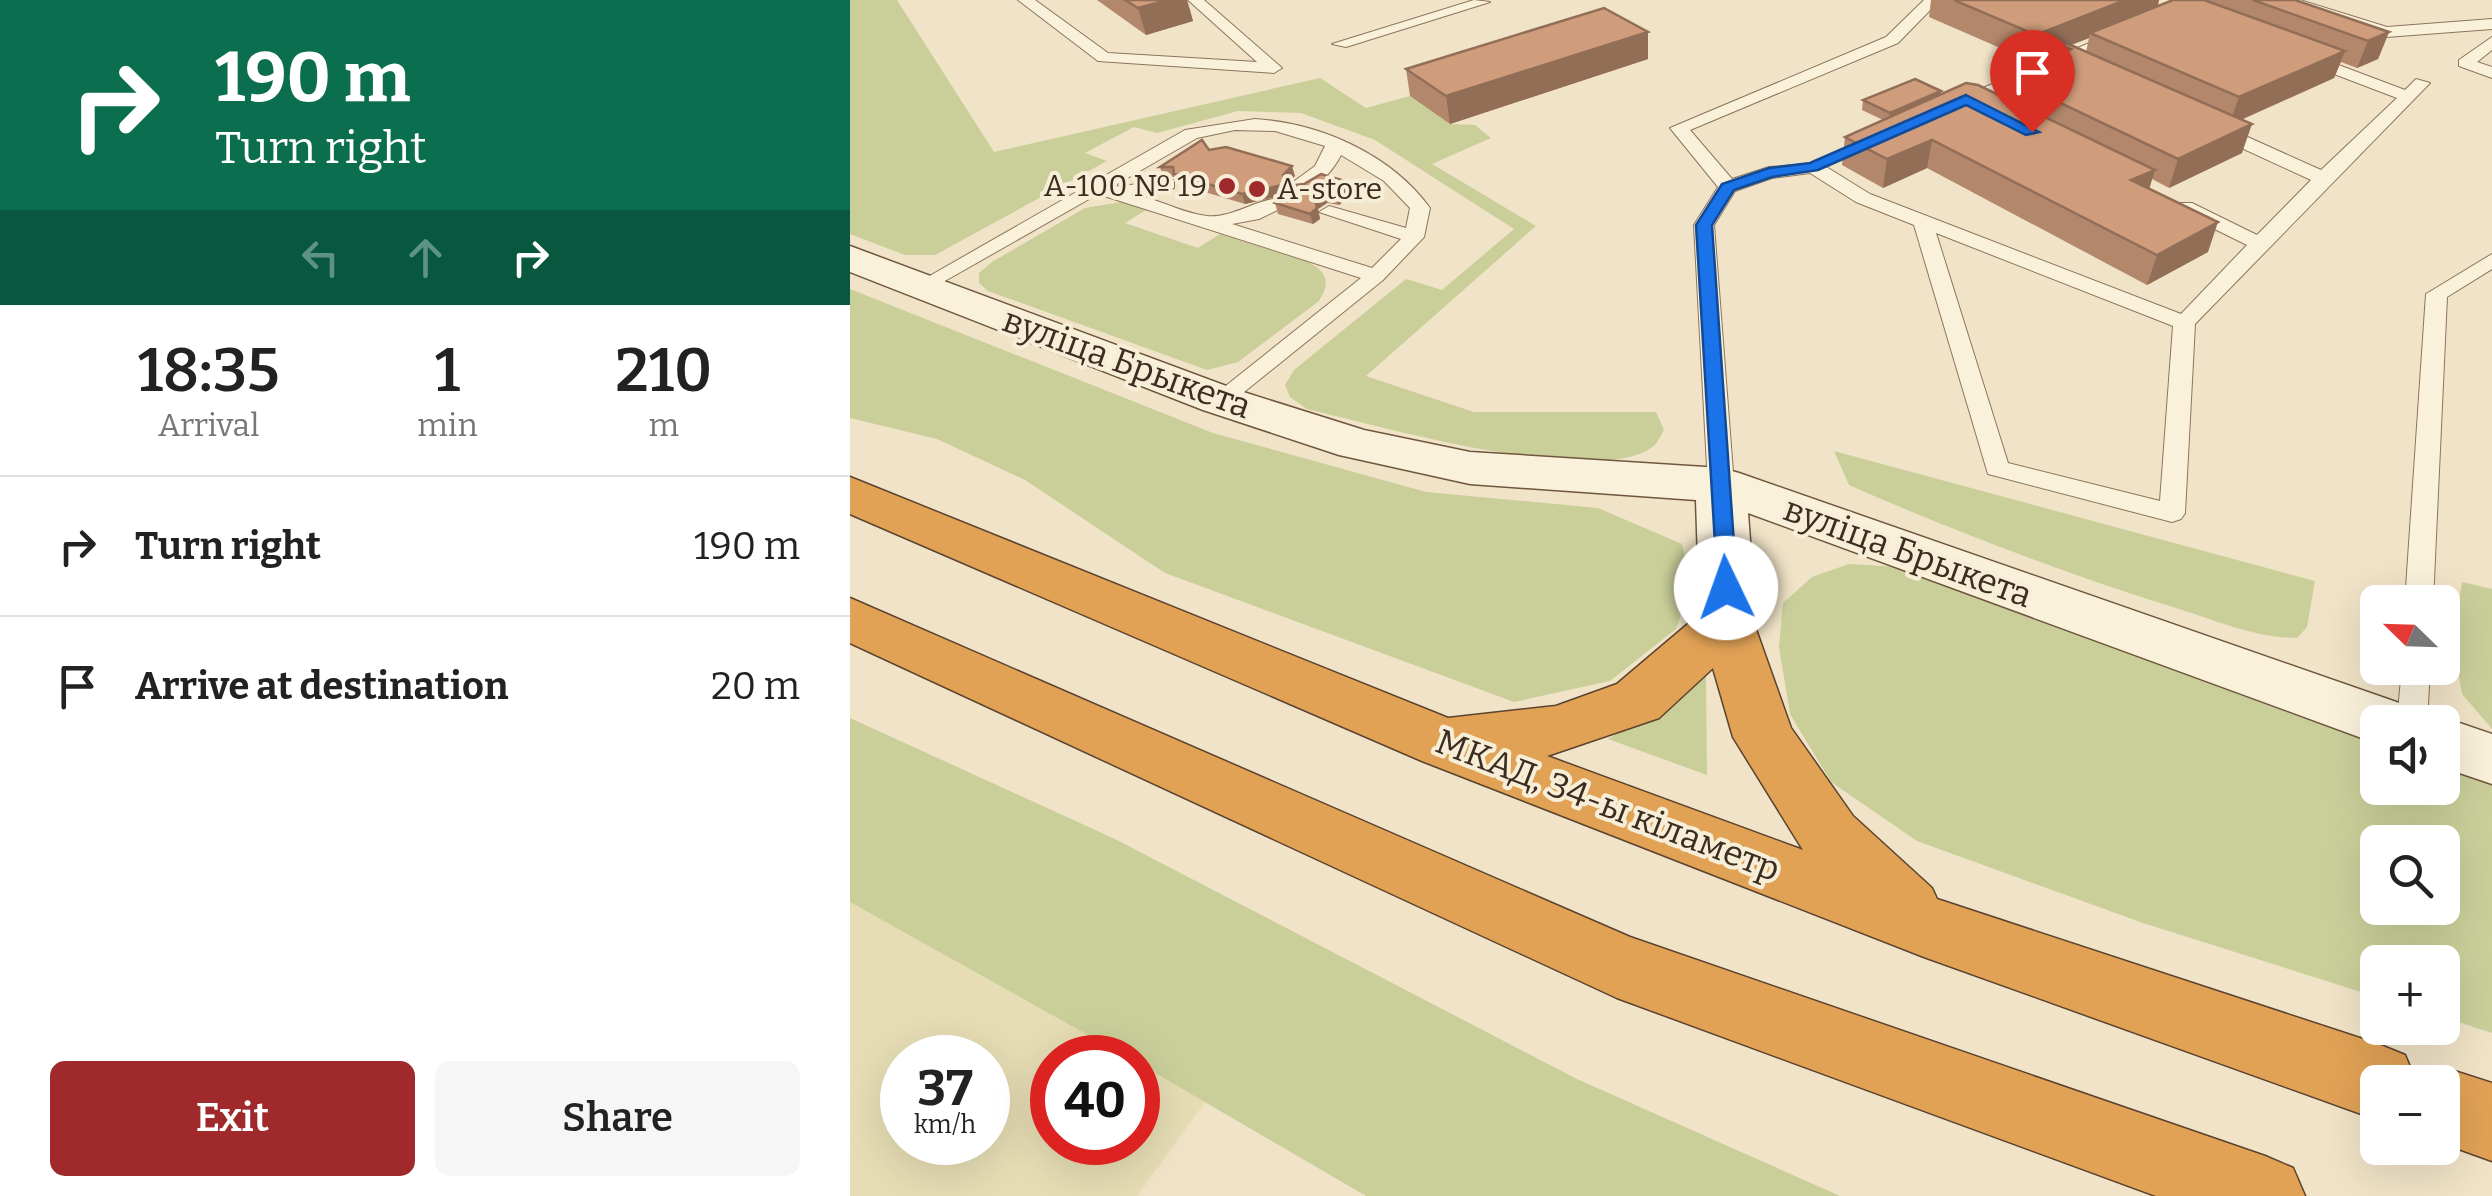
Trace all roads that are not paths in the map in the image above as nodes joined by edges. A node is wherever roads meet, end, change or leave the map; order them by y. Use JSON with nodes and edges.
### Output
{"nodes":[{"id":1,"x":1025,"y":0,"type":"edge"},
{"id":2,"x":1195,"y":0,"type":"edge"},
{"id":3,"x":1933,"y":0,"type":"edge"},
{"id":4,"x":2285,"y":0,"type":"edge"},
{"id":5,"x":1484,"y":1,"type":"edge"},
{"id":6,"x":2492,"y":24,"type":"edge"},
{"id":7,"x":2145,"y":25,"type":"edge"},
{"id":8,"x":2492,"y":42,"type":"edge"},
{"id":9,"x":1340,"y":44,"type":"dead end"},
{"id":10,"x":2285,"y":50,"type":"edge"},
{"id":11,"x":2492,"y":73,"type":"edge"},
{"id":12,"x":2001,"y":116,"type":"edge"},
{"id":13,"x":2199,"y":122,"type":"edge"},
{"id":14,"x":1279,"y":123,"type":"junction"},
{"id":15,"x":1334,"y":142,"type":"junction"},
{"id":16,"x":1232,"y":143,"type":"dead end"},
{"id":17,"x":2323,"y":178,"type":"junction"},
{"id":18,"x":1167,"y":184,"type":"dead end"},
{"id":19,"x":1728,"y":187,"type":"junction"},
{"id":20,"x":1097,"y":188,"type":"junction"},
{"id":21,"x":1296,"y":190,"type":"edge"},
{"id":22,"x":2174,"y":202,"type":"edge"},
{"id":23,"x":1277,"y":203,"type":"edge"},
{"id":24,"x":1329,"y":212,"type":"dead end"},
{"id":25,"x":1206,"y":222,"type":"junction"},
{"id":26,"x":1923,"y":222,"type":"junction"},
{"id":27,"x":1414,"y":237,"type":"junction"},
{"id":28,"x":2260,"y":244,"type":"junction"},
{"id":29,"x":850,"y":258,"type":"edge"},
{"id":30,"x":2492,"y":260,"type":"edge"},
{"id":31,"x":1376,"y":276,"type":"junction"},
{"id":32,"x":922,"y":286,"type":"junction"},
{"id":33,"x":2184,"y":323,"type":"junction"},
{"id":34,"x":1220,"y":400,"type":"junction"},
{"id":35,"x":1721,"y":485,"type":"junction"},
{"id":36,"x":850,"y":494,"type":"edge"},
{"id":37,"x":2421,"y":585,"type":"edge"},
{"id":38,"x":850,"y":619,"type":"edge"},
{"id":39,"x":1728,"y":622,"type":"junction"},
{"id":40,"x":2360,"y":713,"type":"edge"},
{"id":41,"x":1444,"y":743,"type":"junction"},
{"id":42,"x":2460,"y":748,"type":"edge"},
{"id":43,"x":2492,"y":759,"type":"edge"},
{"id":44,"x":1924,"y":926,"type":"junction"},
{"id":45,"x":2360,"y":1076,"type":"edge"},
{"id":46,"x":2460,"y":1111,"type":"edge"},
{"id":47,"x":2492,"y":1122,"type":"edge"},
{"id":48,"x":2265,"y":1196,"type":"edge"}],
"edges":[{"from":1,"to":2,"type":"lane"},
{"from":3,"to":19,"type":"lane"},
{"from":4,"to":6,"type":"lane"},
{"from":5,"to":9,"type":"lane"},
{"from":7,"to":12,"type":"lane"},
{"from":8,"to":11,"type":"lane"},
{"from":10,"to":17,"type":"lane"},
{"from":13,"to":17,"type":"lane"},
{"from":14,"to":15,"type":"lane"},
{"from":14,"to":16,"type":"lane"},
{"from":14,"to":20,"type":"lane"},
{"from":15,"to":21,"type":"lane"},
{"from":15,"to":27,"type":"lane"},
{"from":17,"to":28,"type":"lane"},
{"from":18,"to":20,"type":"lane"},
{"from":19,"to":26,"type":"lane"},
{"from":19,"to":35,"type":"lane"},
{"from":20,"to":25,"type":"lane"},
{"from":20,"to":32,"type":"lane"},
{"from":22,"to":28,"type":"lane"},
{"from":23,"to":25,"type":"lane"},
{"from":24,"to":27,"type":"lane"},
{"from":25,"to":31,"type":"lane"},
{"from":26,"to":33,"type":"lane"},
{"from":26,"to":33,"type":"lane"},
{"from":27,"to":31,"type":"lane"},
{"from":28,"to":33,"type":"lane"},
{"from":29,"to":32,"type":"street","name":"вуліца Брыкета"},
{"from":30,"to":37,"type":"lane"},
{"from":31,"to":34,"type":"lane"},
{"from":32,"to":34,"type":"street","name":"вуліца Брыкета"},
{"from":34,"to":35,"type":"street","name":"вуліца Брыкета"},
{"from":35,"to":39,"type":"street"},
{"from":35,"to":40,"type":"street","name":"вуліца Брыкета"},
{"from":36,"to":41,"type":"highway","name":"МКАД, 34-ы кіламетр"},
{"from":38,"to":48,"type":"highway"},
{"from":39,"to":41,"type":"highway"},
{"from":39,"to":44,"type":"highway"},
{"from":41,"to":44,"type":"highway","name":"МКАД, 34-ы кіламетр"},
{"from":42,"to":43,"type":"street"},
{"from":44,"to":45,"type":"highway","name":"МКАД, 34-ы кіламетр"},
{"from":46,"to":47,"type":"highway"}]}
